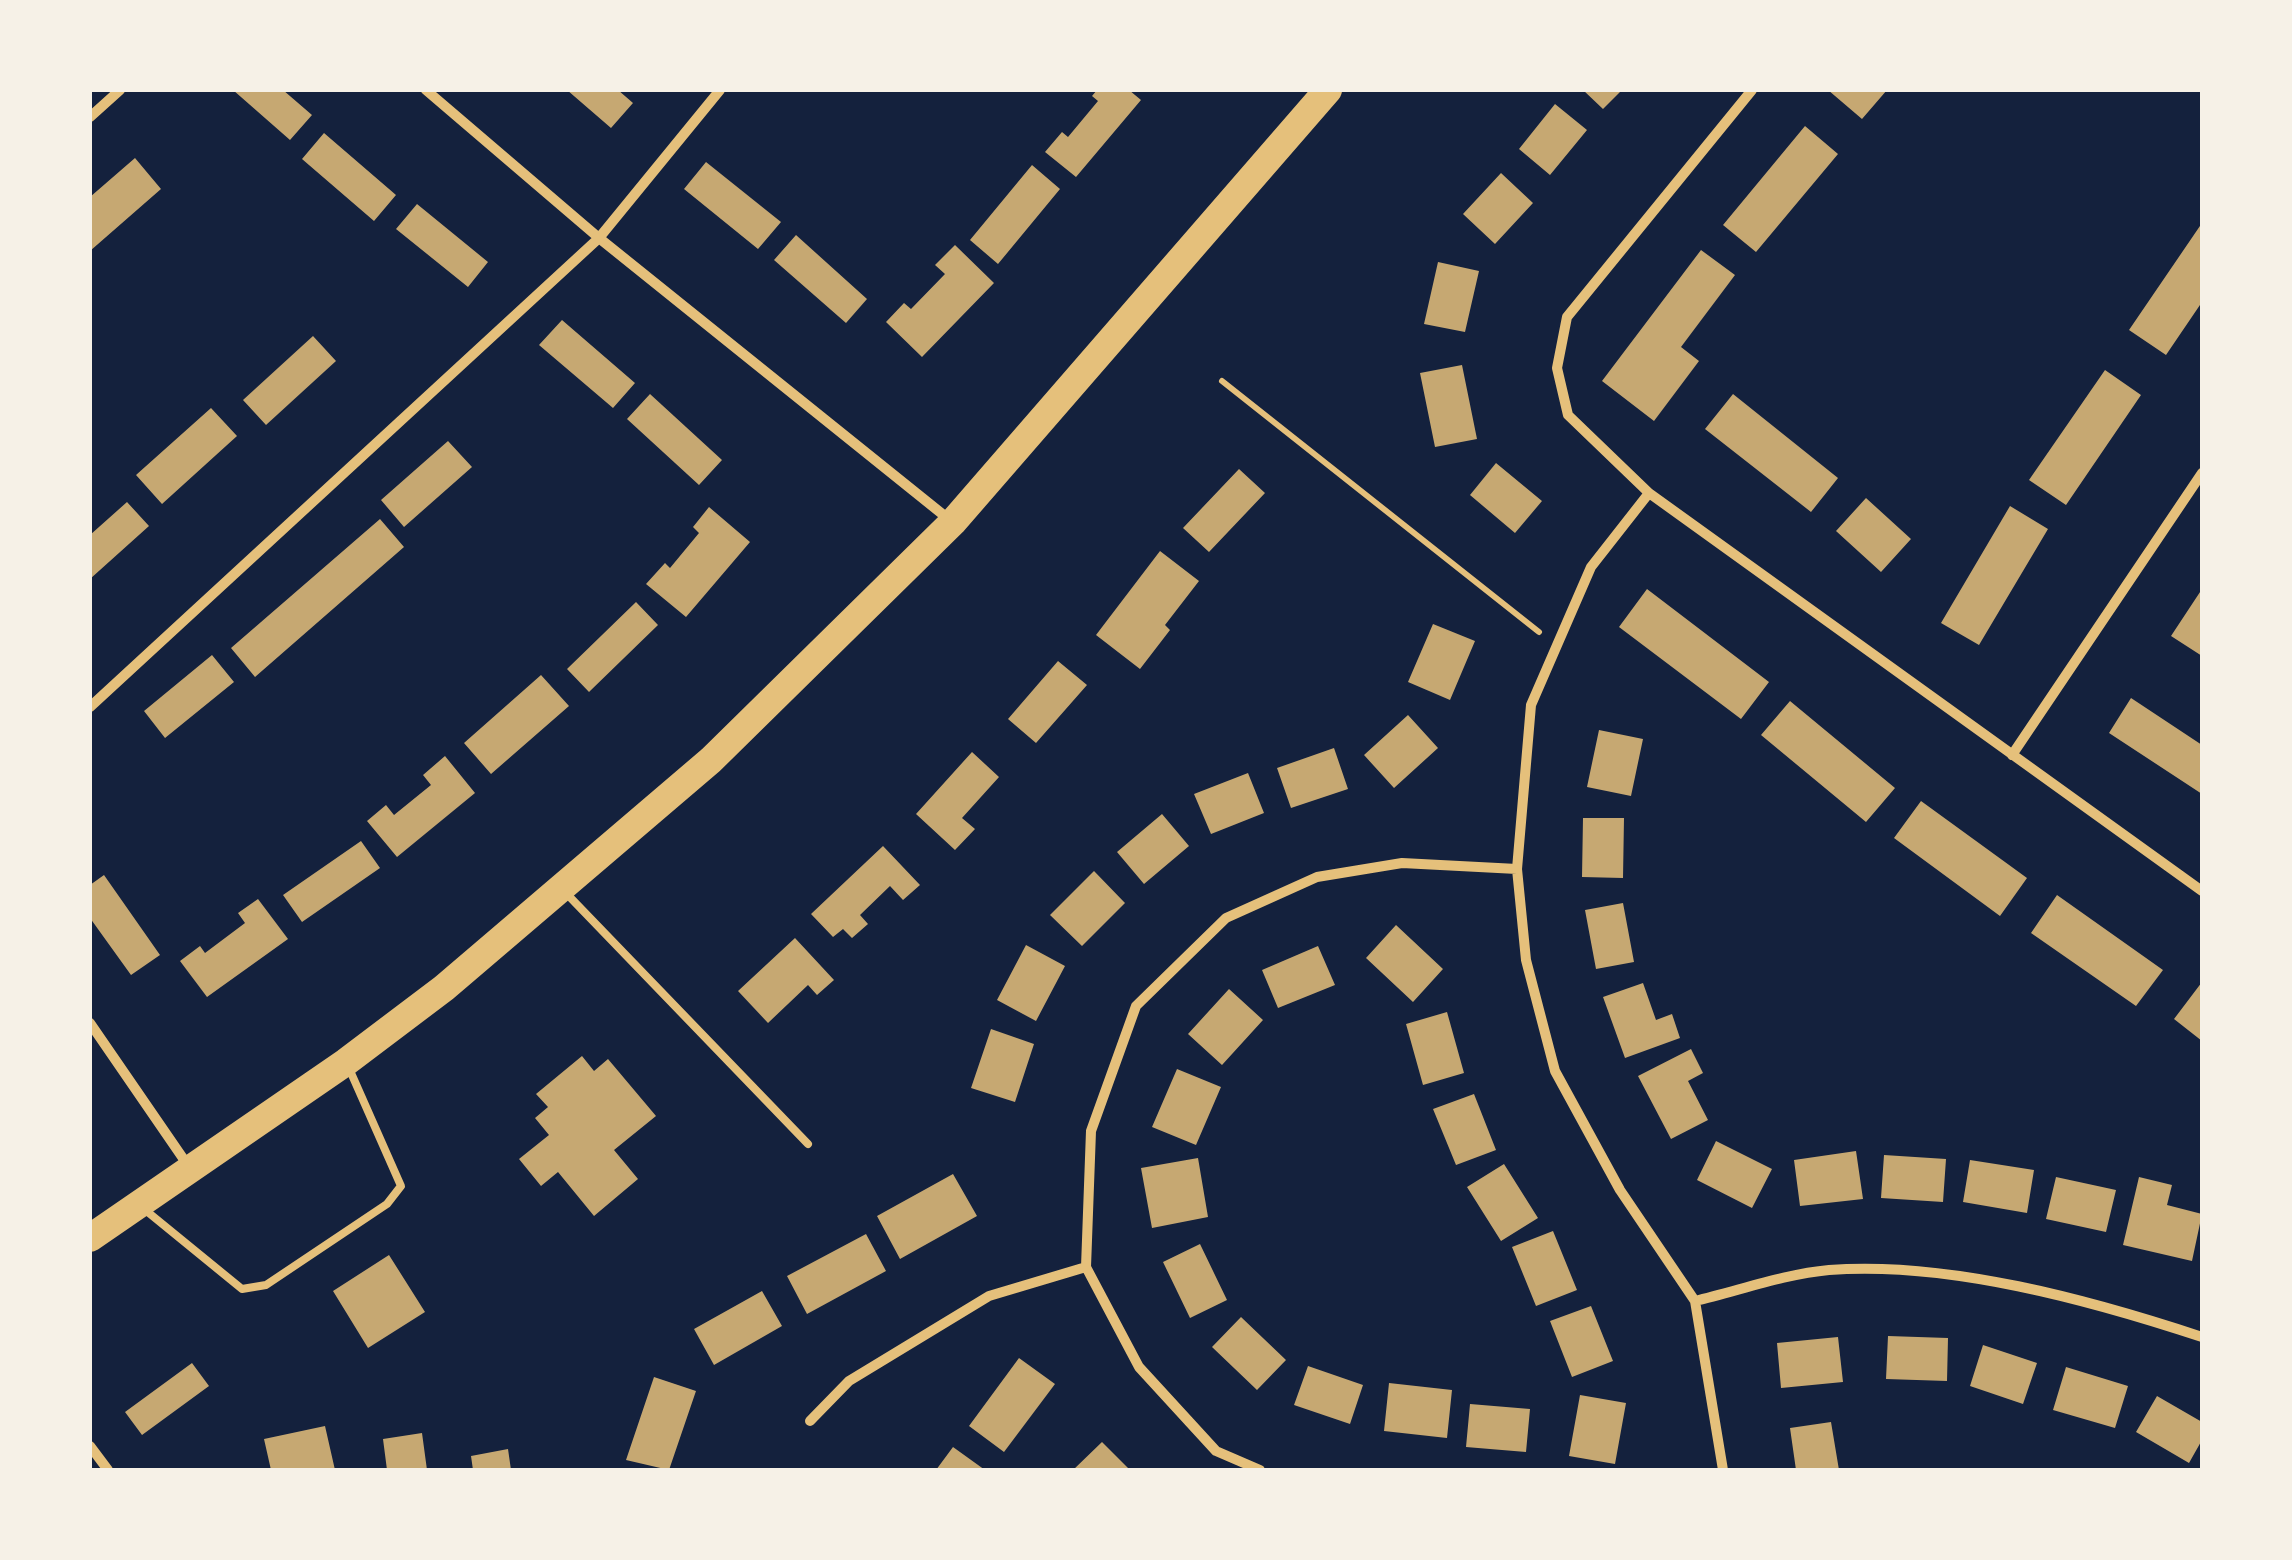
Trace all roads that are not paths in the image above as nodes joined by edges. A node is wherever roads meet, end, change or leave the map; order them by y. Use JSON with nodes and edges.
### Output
{"nodes":[{"id":1,"x":120,"y":90,"type":"edge"},
{"id":2,"x":426,"y":90,"type":"edge"},
{"id":3,"x":720,"y":90,"type":"edge"},
{"id":4,"x":1328,"y":90,"type":"edge"},
{"id":5,"x":1752,"y":90,"type":"edge"},
{"id":6,"x":90,"y":118,"type":"edge"},
{"id":7,"x":599,"y":238,"type":"junction"},
{"id":8,"x":2202,"y":473,"type":"edge"},
{"id":9,"x":1649,"y":494,"type":"junction"},
{"id":10,"x":953,"y":522,"type":"junction"},
{"id":11,"x":90,"y":707,"type":"edge"},
{"id":12,"x":2012,"y":756,"type":"junction"},
{"id":13,"x":1517,"y":869,"type":"junction"},
{"id":14,"x":560,"y":888,"type":"junction"},
{"id":15,"x":2202,"y":891,"type":"edge"},
{"id":16,"x":90,"y":1024,"type":"edge"},
{"id":17,"x":346,"y":1062,"type":"junction"},
{"id":18,"x":808,"y":1144,"type":"dead end"},
{"id":19,"x":190,"y":1168,"type":"junction"},
{"id":20,"x":139,"y":1204,"type":"junction"},
{"id":21,"x":90,"y":1238,"type":"edge"},
{"id":22,"x":1086,"y":1266,"type":"junction"},
{"id":23,"x":1696,"y":1301,"type":"junction"},
{"id":24,"x":2202,"y":1337,"type":"edge"},
{"id":25,"x":810,"y":1421,"type":"dead end"},
{"id":26,"x":90,"y":1446,"type":"edge"},
{"id":27,"x":108,"y":1470,"type":"edge"},
{"id":28,"x":1260,"y":1470,"type":"edge"},
{"id":29,"x":1723,"y":1470,"type":"edge"}],
"edges":[{"from":1,"to":6,"type":"street"},
{"from":2,"to":7,"type":"street"},
{"from":3,"to":7,"type":"street"},
{"from":4,"to":10,"type":"highway"},
{"from":5,"to":9,"type":"street"},
{"from":7,"to":10,"type":"street"},
{"from":7,"to":11,"type":"street"},
{"from":8,"to":12,"type":"street"},
{"from":9,"to":12,"type":"street"},
{"from":9,"to":13,"type":"street"},
{"from":10,"to":14,"type":"highway"},
{"from":12,"to":15,"type":"street"},
{"from":13,"to":22,"type":"street"},
{"from":13,"to":23,"type":"street"},
{"from":14,"to":17,"type":"highway"},
{"from":14,"to":18,"type":"lane"},
{"from":16,"to":19,"type":"street"},
{"from":17,"to":19,"type":"highway"},
{"from":17,"to":20,"type":"lane"},
{"from":19,"to":20,"type":"highway"},
{"from":20,"to":21,"type":"highway"},
{"from":22,"to":25,"type":"street"},
{"from":22,"to":28,"type":"street"},
{"from":23,"to":24,"type":"street"},
{"from":23,"to":29,"type":"street"},
{"from":26,"to":27,"type":"street"}]}
